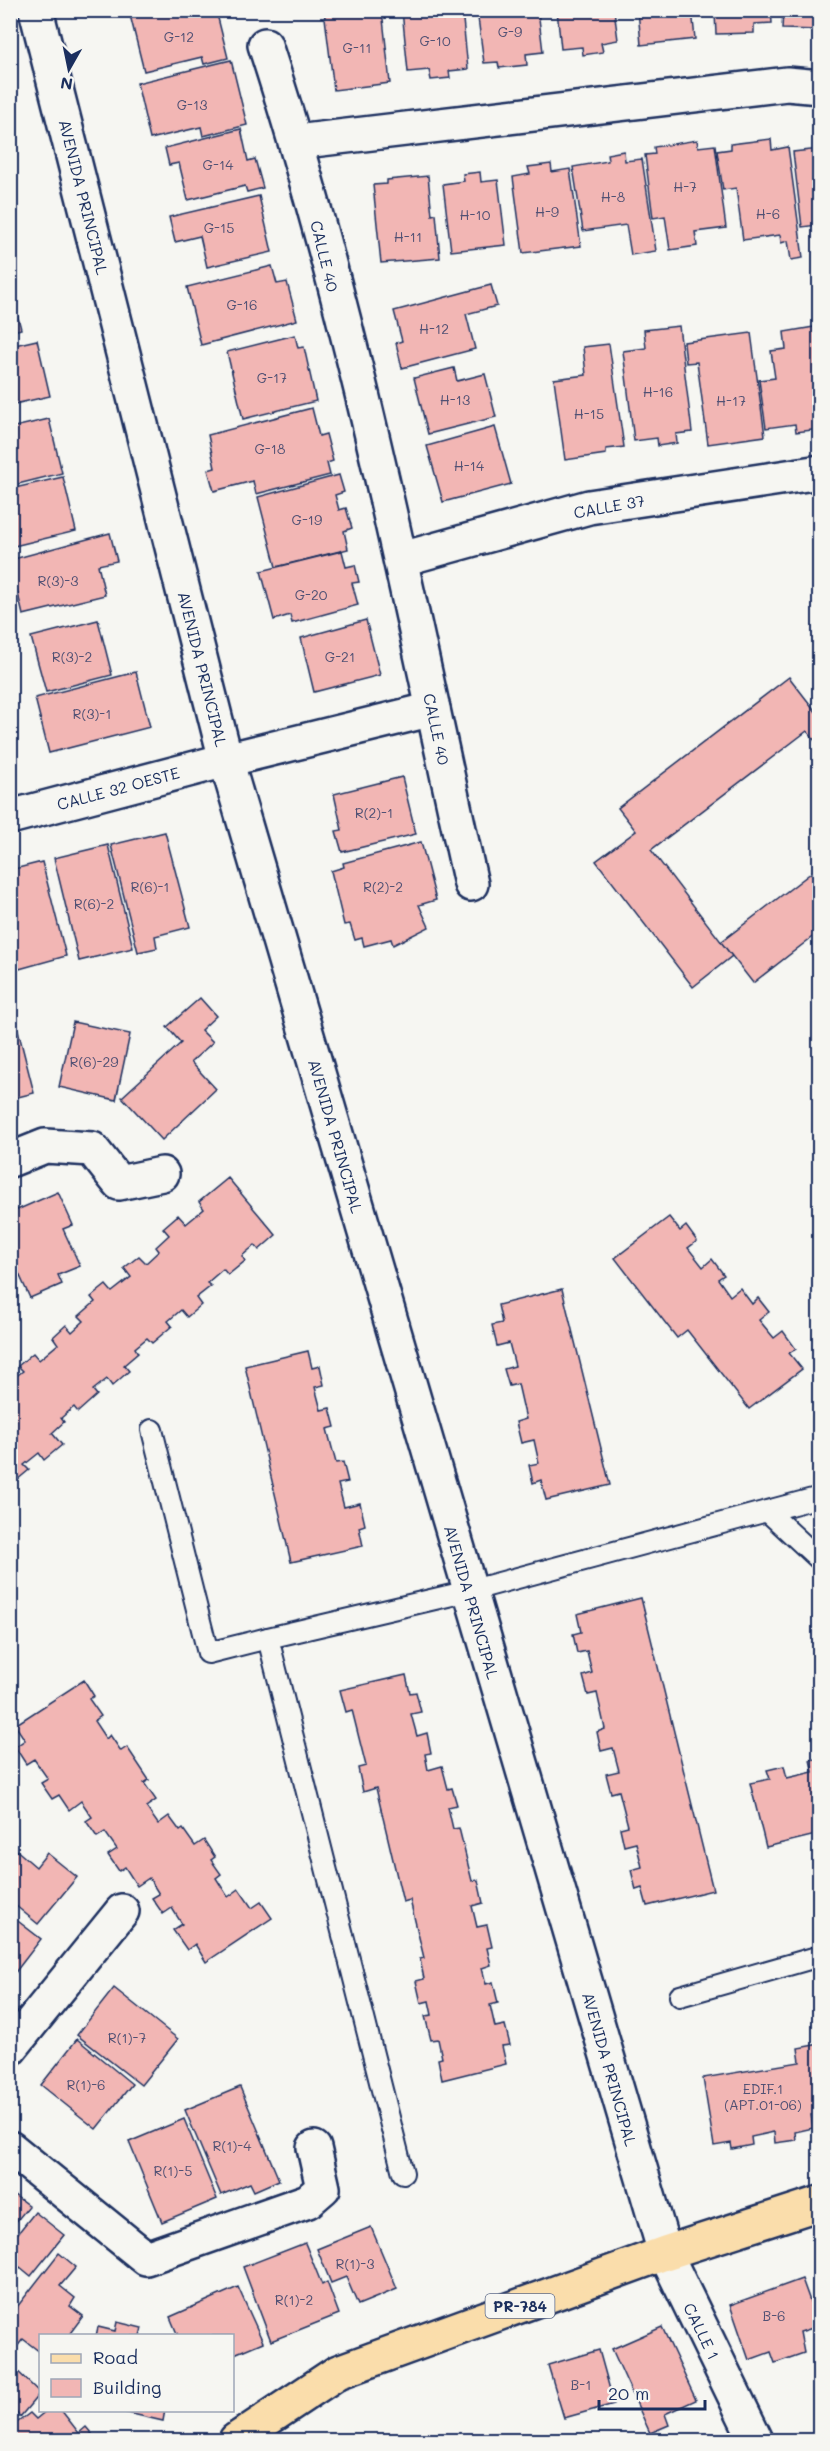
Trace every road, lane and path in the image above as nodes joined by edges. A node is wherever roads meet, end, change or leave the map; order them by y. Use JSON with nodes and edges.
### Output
{"nodes":[{"id":1,"x":36,"y":10,"type":"edge"},
{"id":2,"x":265,"y":45,"type":"dead end"},
{"id":3,"x":819,"y":87,"type":"edge"},
{"id":4,"x":296,"y":142,"type":"junction"},
{"id":5,"x":819,"y":472,"type":"edge"},
{"id":6,"x":402,"y":559,"type":"junction"},
{"id":7,"x":433,"y":709,"type":"junction"},
{"id":8,"x":226,"y":760,"type":"junction"},
{"id":9,"x":12,"y":809,"type":"edge"},
{"id":10,"x":471,"y":884,"type":"dead end"},
{"id":11,"x":10,"y":1160,"type":"edge"},
{"id":12,"x":162,"y":1174,"type":"dead end"},
{"id":13,"x":152,"y":1430,"type":"dead end"},
{"id":14,"x":819,"y":1497,"type":"edge"},
{"id":15,"x":767,"y":1511,"type":"junction"},
{"id":16,"x":819,"y":1560,"type":"edge"},
{"id":17,"x":469,"y":1591,"type":"junction"},
{"id":18,"x":268,"y":1638,"type":"junction"},
{"id":19,"x":122,"y":1911,"type":"dead end"},
{"id":20,"x":819,"y":1956,"type":"edge"},
{"id":21,"x":680,"y":1996,"type":"dead end"},
{"id":22,"x":10,"y":2049,"type":"edge"},
{"id":23,"x":10,"y":2148,"type":"edge"},
{"id":24,"x":314,"y":2148,"type":"dead end"},
{"id":25,"x":403,"y":2173,"type":"dead end"},
{"id":26,"x":819,"y":2203,"type":"edge"},
{"id":27,"x":665,"y":2253,"type":"junction"},
{"id":28,"x":236,"y":2440,"type":"edge"},
{"id":29,"x":756,"y":2440,"type":"edge"}],
"edges":[{"from":1,"to":8,"type":"street","name":"AVENIDA PRINCIPAL"},
{"from":2,"to":4,"type":"street","name":"CALLE 40"},
{"from":3,"to":4,"type":"street"},
{"from":4,"to":6,"type":"street","name":"CALLE 40"},
{"from":5,"to":6,"type":"street","name":"CALLE 37"},
{"from":6,"to":7,"type":"street","name":"CALLE 40"},
{"from":7,"to":8,"type":"street","name":"CALLE 32 OESTE"},
{"from":7,"to":10,"type":"street","name":"CALLE 40"},
{"from":8,"to":9,"type":"street","name":"CALLE 32 OESTE"},
{"from":8,"to":17,"type":"street","name":"AVENIDA PRINCIPAL"},
{"from":11,"to":12,"type":"street"},
{"from":13,"to":18,"type":"lane"},
{"from":14,"to":15,"type":"lane"},
{"from":15,"to":16,"type":"lane"},
{"from":15,"to":17,"type":"lane"},
{"from":17,"to":18,"type":"lane"},
{"from":17,"to":27,"type":"street","name":"AVENIDA PRINCIPAL"},
{"from":18,"to":25,"type":"lane"},
{"from":19,"to":22,"type":"street"},
{"from":20,"to":21,"type":"lane"},
{"from":23,"to":24,"type":"street"},
{"from":26,"to":27,"type":"main road","name":"PR-784","number":"PR-784"},
{"from":27,"to":28,"type":"main road","name":"PR-784","number":"PR-784"},
{"from":27,"to":29,"type":"street","name":"CALLE 1"}]}
